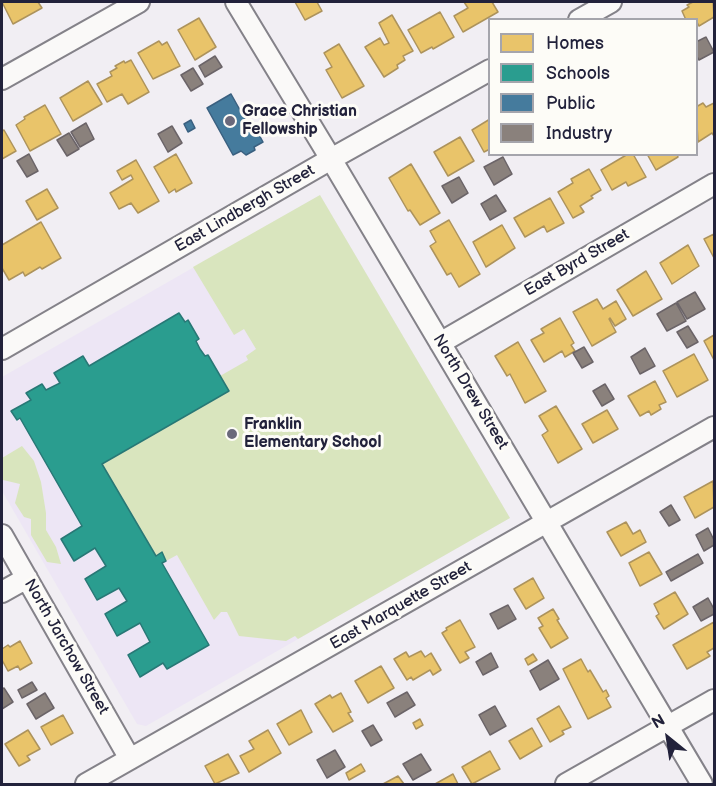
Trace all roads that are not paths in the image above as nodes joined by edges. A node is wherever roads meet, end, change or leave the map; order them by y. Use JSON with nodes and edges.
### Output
{"nodes":[{"id":1,"x":139,"y":2,"type":"edge"},
{"id":2,"x":236,"y":2,"type":"edge"},
{"id":3,"x":611,"y":2,"type":"edge"},
{"id":4,"x":583,"y":18,"type":"edge"},
{"id":5,"x":488,"y":71,"type":"edge"},
{"id":6,"x":2,"y":79,"type":"edge"},
{"id":7,"x":331,"y":159,"type":"junction"},
{"id":8,"x":714,"y":184,"type":"edge"},
{"id":9,"x":440,"y":343,"type":"junction"},
{"id":10,"x":2,"y":349,"type":"edge"},
{"id":11,"x":714,"y":427,"type":"edge"},
{"id":12,"x":547,"y":523,"type":"junction"},
{"id":13,"x":2,"y":535,"type":"edge"},
{"id":14,"x":27,"y":578,"type":"junction"},
{"id":15,"x":2,"y":592,"type":"edge"},
{"id":16,"x":714,"y":700,"type":"edge"},
{"id":17,"x":668,"y":727,"type":"junction"},
{"id":18,"x":130,"y":759,"type":"junction"},
{"id":19,"x":86,"y":784,"type":"edge"},
{"id":20,"x":566,"y":784,"type":"edge"},
{"id":21,"x":702,"y":784,"type":"edge"}],
"edges":[{"from":1,"to":6,"type":"street"},
{"from":2,"to":7,"type":"street","name":"North Drew Street"},
{"from":3,"to":4,"type":"street"},
{"from":5,"to":7,"type":"street","name":"East Lindbergh Street"},
{"from":7,"to":9,"type":"street","name":"North Drew Street"},
{"from":7,"to":10,"type":"street","name":"East Lindbergh Street"},
{"from":8,"to":9,"type":"street","name":"East Byrd Street"},
{"from":9,"to":12,"type":"street","name":"North Drew Street"},
{"from":11,"to":12,"type":"street","name":"East Marquette Street"},
{"from":12,"to":17,"type":"street","name":"North Drew Street"},
{"from":12,"to":18,"type":"street","name":"East Marquette Street"},
{"from":13,"to":14,"type":"street","name":"North Jarchow Street"},
{"from":14,"to":15,"type":"street"},
{"from":14,"to":18,"type":"street","name":"North Jarchow Street"},
{"from":16,"to":17,"type":"street"},
{"from":17,"to":20,"type":"street"},
{"from":17,"to":21,"type":"street","name":"North Drew Street"},
{"from":18,"to":19,"type":"street","name":"East Marquette Street"}]}
